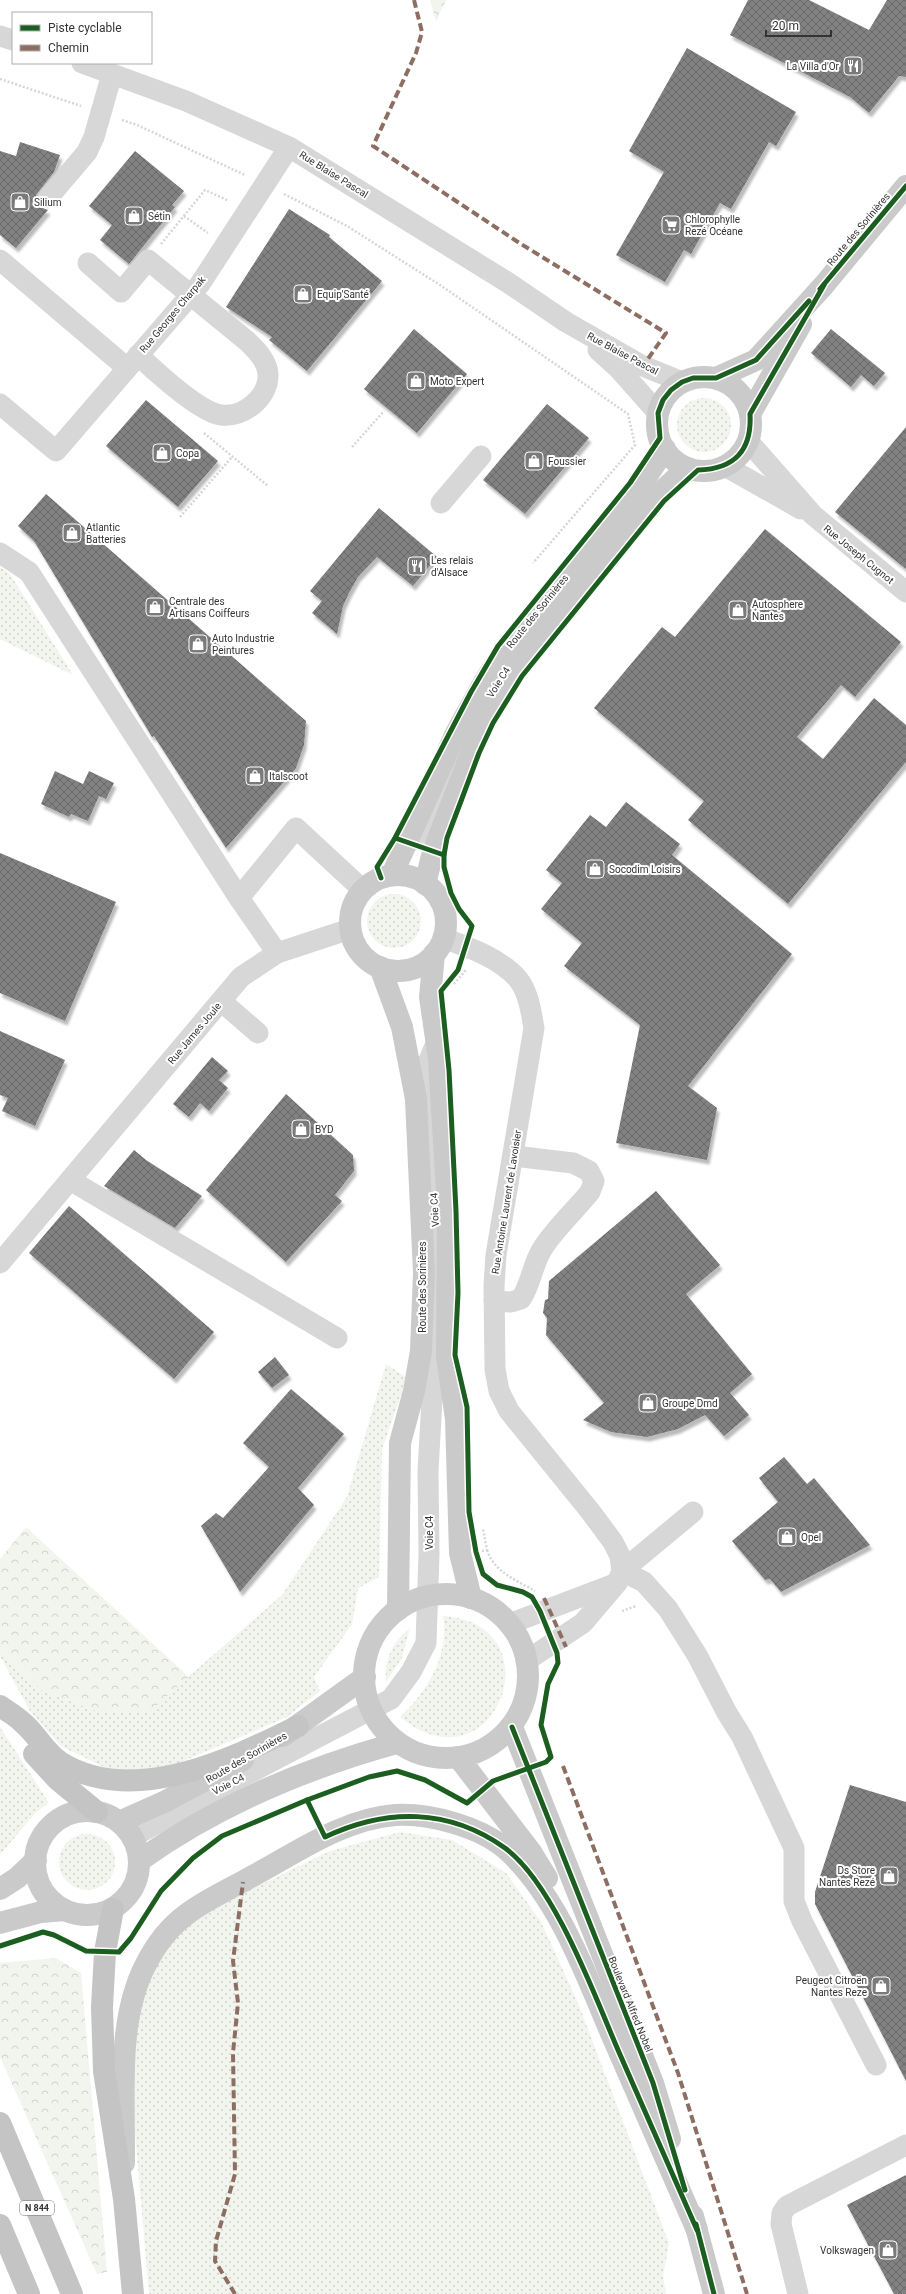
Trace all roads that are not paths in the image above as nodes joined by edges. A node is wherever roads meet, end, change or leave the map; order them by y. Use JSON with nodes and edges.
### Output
{"nodes":[{"id":1,"x":0,"y":36,"type":"edge"},
{"id":2,"x":12,"y":40,"type":"edge"},
{"id":3,"x":85,"y":64,"type":"edge"},
{"id":4,"x":112,"y":74,"type":"junction"},
{"id":5,"x":289,"y":146,"type":"junction"},
{"id":6,"x":906,"y":186,"type":"edge"},
{"id":7,"x":48,"y":198,"type":"dead end"},
{"id":8,"x":0,"y":260,"type":"edge"},
{"id":9,"x":88,"y":263,"type":"dead end"},
{"id":10,"x":824,"y":285,"type":"junction"},
{"id":11,"x":191,"y":294,"type":"junction"},
{"id":12,"x":566,"y":322,"type":"junction"},
{"id":13,"x":133,"y":361,"type":"junction"},
{"id":14,"x":716,"y":378,"type":"junction"},
{"id":15,"x":682,"y":382,"type":"junction"},
{"id":16,"x":0,"y":404,"type":"edge"},
{"id":17,"x":658,"y":413,"type":"junction"},
{"id":18,"x":750,"y":414,"type":"junction"},
{"id":19,"x":748,"y":441,"type":"junction"},
{"id":20,"x":665,"y":449,"type":"junction"},
{"id":21,"x":482,"y":456,"type":"dead end"},
{"id":22,"x":725,"y":466,"type":"junction"},
{"id":23,"x":688,"y":468,"type":"junction"},
{"id":24,"x":653,"y":485,"type":"junction"},
{"id":25,"x":441,"y":503,"type":"dead end"},
{"id":26,"x":813,"y":515,"type":"junction"},
{"id":27,"x":0,"y":553,"type":"edge"},
{"id":28,"x":906,"y":592,"type":"edge"},
{"id":29,"x":431,"y":823,"type":"junction"},
{"id":30,"x":408,"y":843,"type":"junction"},
{"id":31,"x":433,"y":852,"type":"junction"},
{"id":32,"x":392,"y":876,"type":"junction"},
{"id":33,"x":425,"y":884,"type":"junction"},
{"id":34,"x":363,"y":890,"type":"junction"},
{"id":35,"x":239,"y":898,"type":"junction"},
{"id":36,"x":350,"y":929,"type":"junction"},
{"id":37,"x":438,"y":946,"type":"junction"},
{"id":38,"x":277,"y":953,"type":"junction"},
{"id":39,"x":380,"y":967,"type":"junction"},
{"id":40,"x":221,"y":1001,"type":"junction"},
{"id":41,"x":402,"y":1027,"type":"junction"},
{"id":42,"x":258,"y":1033,"type":"dead end"},
{"id":43,"x":437,"y":1041,"type":"junction"},
{"id":44,"x":427,"y":1065,"type":"junction"},
{"id":45,"x":514,"y":1156,"type":"junction"},
{"id":46,"x":70,"y":1180,"type":"junction"},
{"id":47,"x":0,"y":1263,"type":"edge"},
{"id":48,"x":494,"y":1301,"type":"junction"},
{"id":49,"x":337,"y":1338,"type":"dead end"},
{"id":50,"x":693,"y":1512,"type":"dead end"},
{"id":51,"x":619,"y":1577,"type":"junction"},
{"id":52,"x":427,"y":1597,"type":"junction"},
{"id":53,"x":471,"y":1598,"type":"junction"},
{"id":54,"x":398,"y":1610,"type":"junction"},
{"id":55,"x":509,"y":1624,"type":"junction"},
{"id":56,"x":526,"y":1661,"type":"junction"},
{"id":57,"x":364,"y":1677,"type":"junction"},
{"id":58,"x":0,"y":1706,"type":"edge"},
{"id":59,"x":372,"y":1710,"type":"junction"},
{"id":60,"x":298,"y":1726,"type":"junction"},
{"id":61,"x":512,"y":1727,"type":"junction"},
{"id":62,"x":397,"y":1742,"type":"junction"},
{"id":63,"x":458,"y":1758,"type":"junction"},
{"id":64,"x":97,"y":1812,"type":"junction"},
{"id":65,"x":125,"y":1829,"type":"junction"},
{"id":66,"x":36,"y":1860,"type":"junction"},
{"id":67,"x":139,"y":1862,"type":"junction"},
{"id":68,"x":0,"y":1889,"type":"edge"},
{"id":69,"x":112,"y":1909,"type":"junction"},
{"id":70,"x":65,"y":1910,"type":"junction"},
{"id":71,"x":0,"y":1924,"type":"edge"},
{"id":72,"x":876,"y":2064,"type":"dead end"},
{"id":73,"x":0,"y":2123,"type":"edge"},
{"id":74,"x":656,"y":2138,"type":"junction"},
{"id":75,"x":906,"y":2145,"type":"edge"},
{"id":76,"x":124,"y":2199,"type":"junction"},
{"id":77,"x":0,"y":2225,"type":"edge"},
{"id":78,"x":698,"y":2230,"type":"junction"},
{"id":79,"x":29,"y":2294,"type":"edge"},
{"id":80,"x":72,"y":2294,"type":"edge"},
{"id":81,"x":133,"y":2294,"type":"edge"},
{"id":82,"x":714,"y":2294,"type":"edge"},
{"id":83,"x":798,"y":2294,"type":"edge"}],
"edges":[{"from":1,"to":2,"type":"street"},
{"from":3,"to":4,"type":"street","name":"Rue Blaise Pascal"},
{"from":4,"to":5,"type":"street","name":"Rue Blaise Pascal"},
{"from":4,"to":7,"type":"street"},
{"from":5,"to":11,"type":"street","name":"Rue Georges Charpak"},
{"from":5,"to":12,"type":"street","name":"Rue Blaise Pascal"},
{"from":6,"to":10,"type":"main road","name":"Route des Sorinières"},
{"from":8,"to":13,"type":"street"},
{"from":9,"to":11,"type":"street"},
{"from":10,"to":14,"type":"main road","name":"Route des Sorinières"},
{"from":10,"to":18,"type":"main road","name":"Route des Sorinières"},
{"from":11,"to":13,"type":"street","name":"Rue Georges Charpak"},
{"from":11,"to":13,"type":"street"},
{"from":12,"to":15,"type":"street","name":"Rue Blaise Pascal"},
{"from":12,"to":17,"type":"street","name":"Rue Blaise Pascal"},
{"from":13,"to":16,"type":"street","name":"Rue Georges Charpak"},
{"from":14,"to":15,"type":"main road","name":"Route des Sorinières"},
{"from":14,"to":18,"type":"main road","name":"Route des Sorinières"},
{"from":15,"to":17,"type":"main road","name":"Route des Sorinières"},
{"from":17,"to":20,"type":"main road"},
{"from":18,"to":19,"type":"main road","name":"Route des Sorinières"},
{"from":19,"to":22,"type":"main road"},
{"from":19,"to":26,"type":"street","name":"Rue Joseph Cugnot"},
{"from":20,"to":23,"type":"main road"},
{"from":20,"to":24,"type":"main road","name":"Route des Sorinières"},
{"from":21,"to":25,"type":"street"},
{"from":22,"to":23,"type":"main road"},
{"from":22,"to":26,"type":"street","name":"Rue Joseph Cugnot"},
{"from":23,"to":24,"type":"main road","name":"Route des Sorinières"},
{"from":24,"to":29,"type":"street","name":"Voie C4"},
{"from":24,"to":30,"type":"main road","name":"Route des Sorinières"},
{"from":24,"to":31,"type":"main road","name":"Route des Sorinières"},
{"from":26,"to":28,"type":"street","name":"Rue Joseph Cugnot"},
{"from":27,"to":35,"type":"street"},
{"from":29,"to":30,"type":"street","name":"Voie C4"},
{"from":29,"to":31,"type":"street","name":"Voie C4"},
{"from":30,"to":32,"type":"main road","name":"Route des Sorinières"},
{"from":31,"to":33,"type":"main road","name":"Route des Sorinières"},
{"from":32,"to":33,"type":"main road"},
{"from":32,"to":34,"type":"main road"},
{"from":33,"to":37,"type":"main road"},
{"from":34,"to":35,"type":"street"},
{"from":34,"to":36,"type":"main road"},
{"from":35,"to":38,"type":"street"},
{"from":36,"to":38,"type":"street","name":"Rue James Joule"},
{"from":36,"to":39,"type":"main road"},
{"from":37,"to":39,"type":"main road"},
{"from":37,"to":43,"type":"main road"},
{"from":37,"to":45,"type":"street","name":"Rue Antoine Laurent de Lavoisier"},
{"from":38,"to":40,"type":"street","name":"Rue James Joule"},
{"from":39,"to":41,"type":"main road","name":"Route des Sorinières"},
{"from":40,"to":42,"type":"street"},
{"from":40,"to":46,"type":"street","name":"Rue James Joule"},
{"from":41,"to":44,"type":"street"},
{"from":41,"to":54,"type":"main road","name":"Route des Sorinières"},
{"from":43,"to":44,"type":"street","name":"Voie C4"},
{"from":43,"to":53,"type":"main road"},
{"from":44,"to":52,"type":"street","name":"Voie C4"},
{"from":45,"to":48,"type":"street","name":"Rue Antoine Laurent de Lavoisier"},
{"from":45,"to":48,"type":"street"},
{"from":46,"to":47,"type":"street","name":"Rue James Joule"},
{"from":46,"to":49,"type":"street"},
{"from":48,"to":51,"type":"street","name":"Rue Antoine Laurent de Lavoisier"},
{"from":50,"to":51,"type":"street"},
{"from":51,"to":55,"type":"street"},
{"from":51,"to":56,"type":"street"},
{"from":51,"to":72,"type":"street"},
{"from":52,"to":53,"type":"main road"},
{"from":52,"to":54,"type":"main road"},
{"from":52,"to":59,"type":"street","name":"Voie C4"},
{"from":53,"to":55,"type":"main road"},
{"from":54,"to":57,"type":"main road"},
{"from":55,"to":56,"type":"main road"},
{"from":56,"to":61,"type":"main road"},
{"from":57,"to":59,"type":"main road"},
{"from":57,"to":60,"type":"main road","name":"Route des Sorinières"},
{"from":58,"to":60,"type":"highway"},
{"from":58,"to":64,"type":"highway"},
{"from":59,"to":62,"type":"main road"},
{"from":59,"to":65,"type":"street","name":"Voie C4"},
{"from":60,"to":65,"type":"main road","name":"Route des Sorinières"},
{"from":61,"to":63,"type":"main road"},
{"from":61,"to":78,"type":"main road","name":"Boulevard Alfred Nobel"},
{"from":62,"to":63,"type":"main road"},
{"from":62,"to":67,"type":"main road"},
{"from":63,"to":74,"type":"main road","name":"Boulevard Alfred Nobel"},
{"from":64,"to":65,"type":"main road"},
{"from":64,"to":66,"type":"main road"},
{"from":65,"to":67,"type":"main road"},
{"from":66,"to":68,"type":"main road"},
{"from":66,"to":70,"type":"main road"},
{"from":67,"to":69,"type":"main road"},
{"from":69,"to":70,"type":"main road"},
{"from":69,"to":76,"type":"highway"},
{"from":70,"to":71,"type":"main road"},
{"from":73,"to":80,"type":"highway","number":"N 844"},
{"from":74,"to":76,"type":"main road"},
{"from":74,"to":78,"type":"main road"},
{"from":75,"to":83,"type":"street"},
{"from":76,"to":81,"type":"highway"},
{"from":77,"to":79,"type":"highway"},
{"from":78,"to":82,"type":"main road","name":"Boulevard Alfred Nobel"}]}
